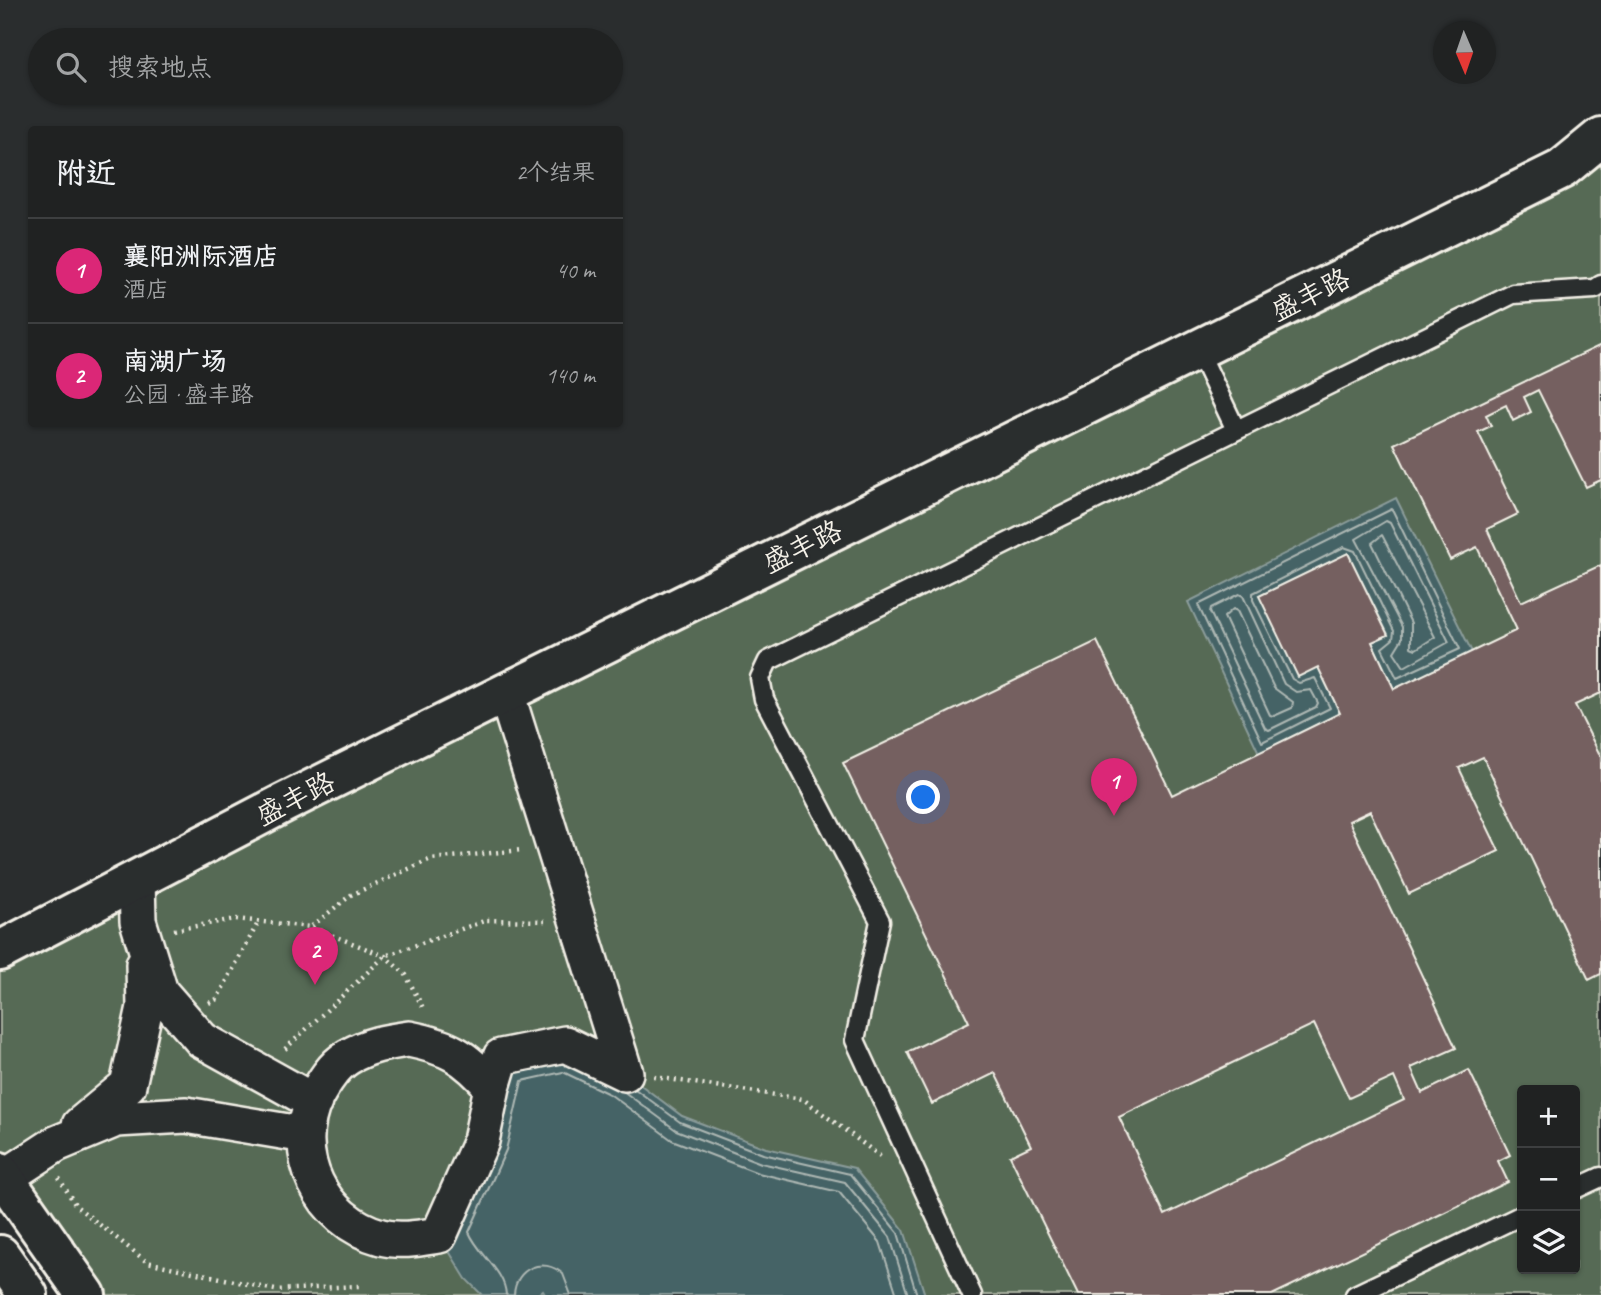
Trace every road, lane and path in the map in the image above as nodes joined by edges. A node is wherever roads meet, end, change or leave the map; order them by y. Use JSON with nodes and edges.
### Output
{"nodes":[{"id":1,"x":1601,"y":136,"type":"edge"},
{"id":2,"x":1601,"y":285,"type":"edge"},
{"id":3,"x":1198,"y":350,"type":"junction"},
{"id":4,"x":1236,"y":430,"type":"junction"},
{"id":5,"x":506,"y":693,"type":"junction"},
{"id":6,"x":554,"y":846,"type":"junction"},
{"id":7,"x":137,"y":879,"type":"junction"},
{"id":8,"x":259,"y":922,"type":"junction"},
{"id":9,"x":578,"y":922,"type":"junction"},
{"id":10,"x":311,"y":926,"type":"junction"},
{"id":11,"x":143,"y":936,"type":"junction"},
{"id":12,"x":0,"y":951,"type":"edge"},
{"id":13,"x":385,"y":956,"type":"junction"},
{"id":14,"x":182,"y":1017,"type":"junction"},
{"id":15,"x":442,"y":1045,"type":"junction"},
{"id":16,"x":260,"y":1072,"type":"junction"},
{"id":17,"x":625,"y":1073,"type":"junction"},
{"id":18,"x":492,"y":1087,"type":"junction"},
{"id":19,"x":310,"y":1118,"type":"junction"},
{"id":20,"x":50,"y":1148,"type":"junction"},
{"id":21,"x":886,"y":1165,"type":"dead end"},
{"id":22,"x":2,"y":1175,"type":"edge"},
{"id":23,"x":1601,"y":1177,"type":"edge"},
{"id":24,"x":1580,"y":1187,"type":"edge"},
{"id":25,"x":1517,"y":1217,"type":"edge"},
{"id":26,"x":0,"y":1255,"type":"edge"},
{"id":27,"x":359,"y":1286,"type":"dead end"},
{"id":28,"x":28,"y":1295,"type":"edge"},
{"id":29,"x":86,"y":1295,"type":"edge"},
{"id":30,"x":972,"y":1295,"type":"edge"},
{"id":31,"x":1355,"y":1295,"type":"edge"}],
"edges":[{"from":1,"to":3,"type":"street","name":"盛丰路"},
{"from":2,"to":4,"type":"lane"},
{"from":3,"to":4,"type":"lane"},
{"from":3,"to":5,"type":"street","name":"盛丰路"},
{"from":4,"to":30,"type":"lane"},
{"from":5,"to":6,"type":"street"},
{"from":5,"to":7,"type":"street","name":"盛丰路"},
{"from":6,"to":9,"type":"street"},
{"from":6,"to":10,"type":"path"},
{"from":7,"to":11,"type":"street"},
{"from":7,"to":12,"type":"street","name":"盛丰路"},
{"from":8,"to":10,"type":"path"},
{"from":8,"to":11,"type":"path"},
{"from":8,"to":14,"type":"path"},
{"from":9,"to":13,"type":"path"},
{"from":9,"to":17,"type":"street"},
{"from":10,"to":13,"type":"path"},
{"from":11,"to":14,"type":"street"},
{"from":11,"to":20,"type":"street"},
{"from":13,"to":15,"type":"path"},
{"from":13,"to":16,"type":"path"},
{"from":14,"to":16,"type":"street"},
{"from":15,"to":18,"type":"street"},
{"from":15,"to":19,"type":"street"},
{"from":16,"to":19,"type":"street"},
{"from":17,"to":18,"type":"street"},
{"from":17,"to":21,"type":"path"},
{"from":18,"to":19,"type":"street"},
{"from":19,"to":20,"type":"street"},
{"from":20,"to":22,"type":"street"},
{"from":20,"to":27,"type":"path"},
{"from":22,"to":29,"type":"street"},
{"from":23,"to":24,"type":"lane"},
{"from":25,"to":31,"type":"lane"},
{"from":26,"to":28,"type":"street"}]}
